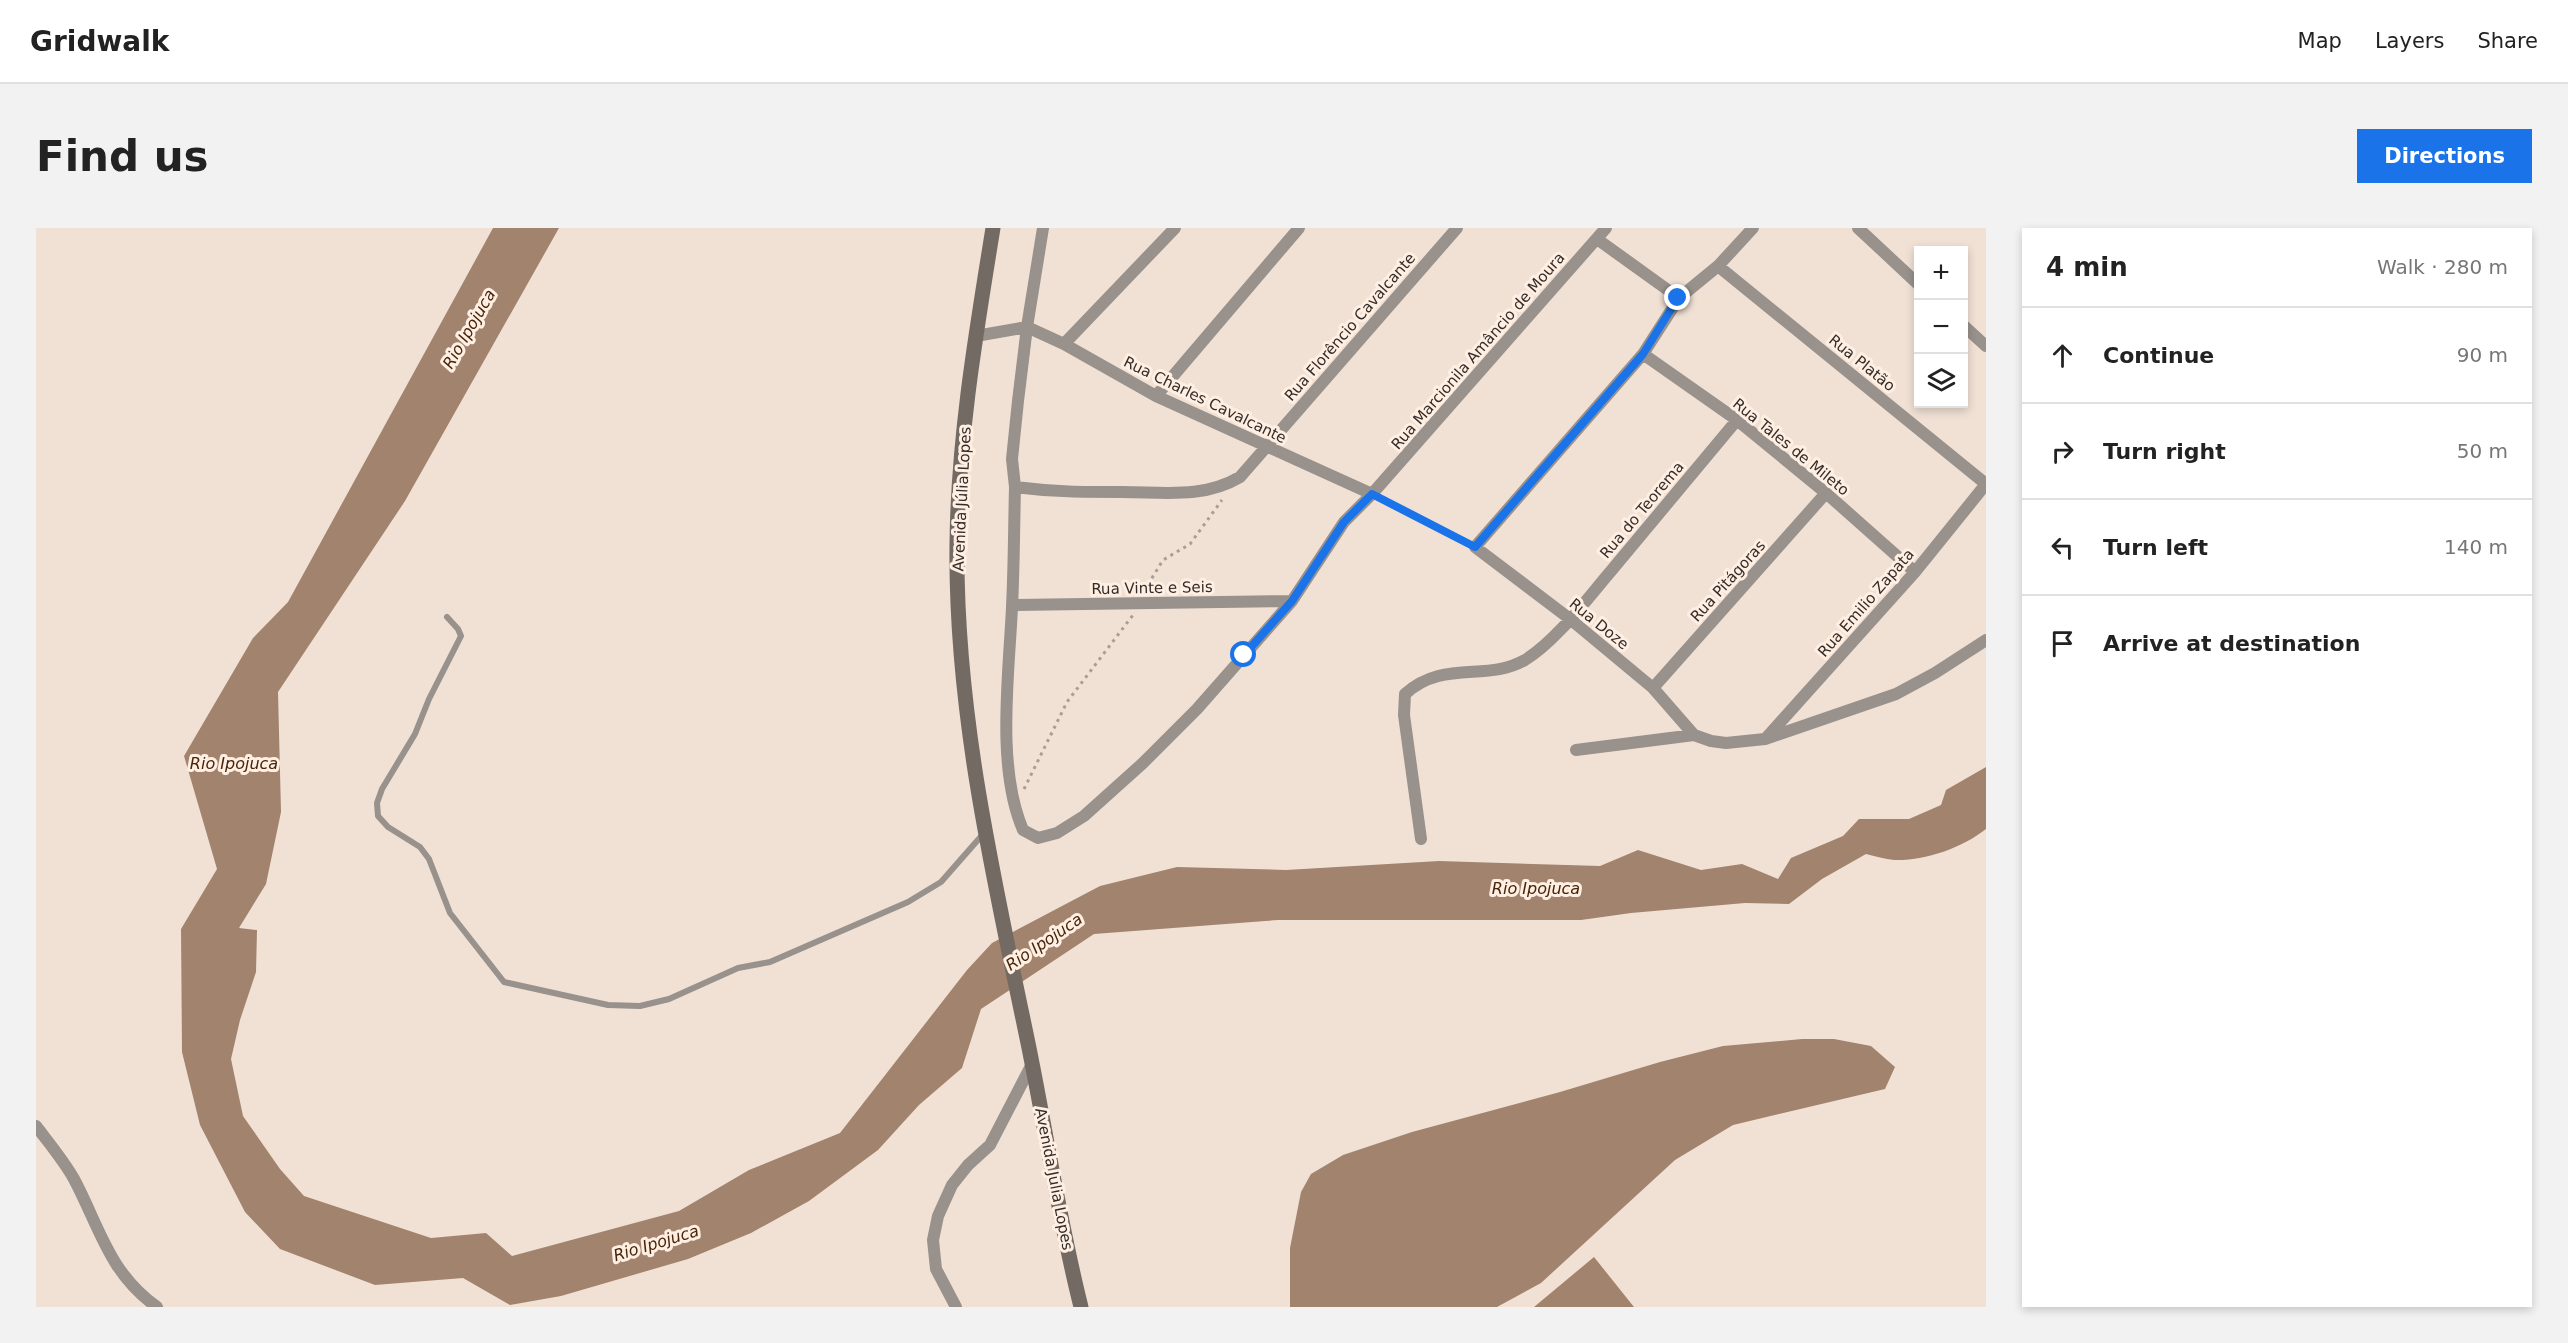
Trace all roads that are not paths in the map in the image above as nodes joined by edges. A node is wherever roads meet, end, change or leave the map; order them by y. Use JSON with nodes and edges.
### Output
{"nodes":[{"id":1,"x":993,"y":228,"type":"edge"},
{"id":2,"x":1043,"y":228,"type":"edge"},
{"id":3,"x":1175,"y":228,"type":"edge"},
{"id":4,"x":1299,"y":228,"type":"edge"},
{"id":5,"x":1456,"y":228,"type":"edge"},
{"id":6,"x":1606,"y":228,"type":"edge"},
{"id":7,"x":1753,"y":228,"type":"edge"},
{"id":8,"x":1858,"y":228,"type":"edge"},
{"id":9,"x":1597,"y":239,"type":"junction"},
{"id":10,"x":1718,"y":266,"type":"junction"},
{"id":11,"x":1914,"y":280,"type":"edge"},
{"id":12,"x":1678,"y":298,"type":"junction"},
{"id":13,"x":1027,"y":327,"type":"junction"},
{"id":14,"x":1968,"y":330,"type":"edge"},
{"id":15,"x":976,"y":336,"type":"junction"},
{"id":16,"x":1064,"y":344,"type":"junction"},
{"id":17,"x":1986,"y":346,"type":"edge"},
{"id":18,"x":1643,"y":354,"type":"junction"},
{"id":19,"x":1156,"y":396,"type":"junction"},
{"id":20,"x":1737,"y":420,"type":"junction"},
{"id":21,"x":1265,"y":446,"type":"junction"},
{"id":22,"x":1986,"y":484,"type":"edge"},
{"id":23,"x":1016,"y":487,"type":"junction"},
{"id":24,"x":1372,"y":494,"type":"junction"},
{"id":25,"x":1826,"y":494,"type":"junction"},
{"id":26,"x":1915,"y":572,"type":"junction"},
{"id":27,"x":1292,"y":601,"type":"junction"},
{"id":28,"x":1012,"y":605,"type":"junction"},
{"id":29,"x":447,"y":617,"type":"dead end"},
{"id":30,"x":1570,"y":619,"type":"junction"},
{"id":31,"x":1986,"y":640,"type":"edge"},
{"id":32,"x":1653,"y":688,"type":"junction"},
{"id":33,"x":1694,"y":735,"type":"junction"},
{"id":34,"x":1765,"y":739,"type":"junction"},
{"id":35,"x":1576,"y":750,"type":"dead end"},
{"id":36,"x":985,"y":837,"type":"junction"},
{"id":37,"x":1421,"y":839,"type":"dead end"},
{"id":38,"x":1031,"y":1058,"type":"junction"},
{"id":39,"x":36,"y":1126,"type":"edge"},
{"id":40,"x":156,"y":1307,"type":"edge"},
{"id":41,"x":956,"y":1307,"type":"edge"},
{"id":42,"x":1081,"y":1307,"type":"edge"}],
"edges":[{"from":1,"to":15,"type":"main road","name":"Avenida Júlia Lopes"},
{"from":2,"to":13,"type":"street"},
{"from":3,"to":16,"type":"street"},
{"from":4,"to":19,"type":"street"},
{"from":5,"to":21,"type":"street","name":"Rua Florêncio Cavalcante"},
{"from":6,"to":9,"type":"street","name":"Rua Marcionila Amâncio de Moura"},
{"from":7,"to":10,"type":"street"},
{"from":8,"to":11,"type":"street"},
{"from":9,"to":12,"type":"street"},
{"from":9,"to":24,"type":"street","name":"Rua Marcionila Amâncio de Moura"},
{"from":10,"to":12,"type":"street"},
{"from":10,"to":22,"type":"street","name":"Rua Platão"},
{"from":12,"to":18,"type":"street"},
{"from":13,"to":15,"type":"street"},
{"from":13,"to":16,"type":"street","name":"Rua Charles Cavalcante"},
{"from":13,"to":23,"type":"street"},
{"from":14,"to":17,"type":"street"},
{"from":15,"to":36,"type":"main road","name":"Avenida Júlia Lopes"},
{"from":16,"to":19,"type":"street","name":"Rua Charles Cavalcante"},
{"from":18,"to":20,"type":"street","name":"Rua Tales de Mileto"},
{"from":18,"to":30,"type":"street","name":"Rua Doze"},
{"from":19,"to":21,"type":"street","name":"Rua Charles Cavalcante"},
{"from":20,"to":25,"type":"street","name":"Rua Tales de Mileto"},
{"from":20,"to":30,"type":"street","name":"Rua do Teorema"},
{"from":21,"to":23,"type":"street","name":"Rua Florêncio Cavalcante"},
{"from":21,"to":24,"type":"street","name":"Rua Charles Cavalcante"},
{"from":22,"to":26,"type":"street","name":"Rua Emilio Zapata"},
{"from":23,"to":28,"type":"street"},
{"from":24,"to":27,"type":"street","name":"Rua Marcionila Amâncio de Moura"},
{"from":25,"to":26,"type":"street","name":"Rua Tales de Mileto"},
{"from":25,"to":32,"type":"street","name":"Rua Pitágoras"},
{"from":26,"to":34,"type":"street","name":"Rua Emilio Zapata"},
{"from":27,"to":28,"type":"street","name":"Rua Vinte e Seis"},
{"from":27,"to":28,"type":"street","name":"Rua Marcionila Amâncio de Moura"},
{"from":29,"to":36,"type":"lane"},
{"from":30,"to":32,"type":"street","name":"Rua Doze"},
{"from":30,"to":37,"type":"street","name":"Rua do Teorema"},
{"from":31,"to":34,"type":"street"},
{"from":32,"to":33,"type":"street","name":"Rua Doze"},
{"from":33,"to":34,"type":"street"},
{"from":33,"to":35,"type":"street"},
{"from":36,"to":38,"type":"main road","name":"Avenida Júlia Lopes"},
{"from":38,"to":41,"type":"street"},
{"from":38,"to":42,"type":"main road","name":"Avenida Julia Lopes"},
{"from":39,"to":40,"type":"street"}]}
